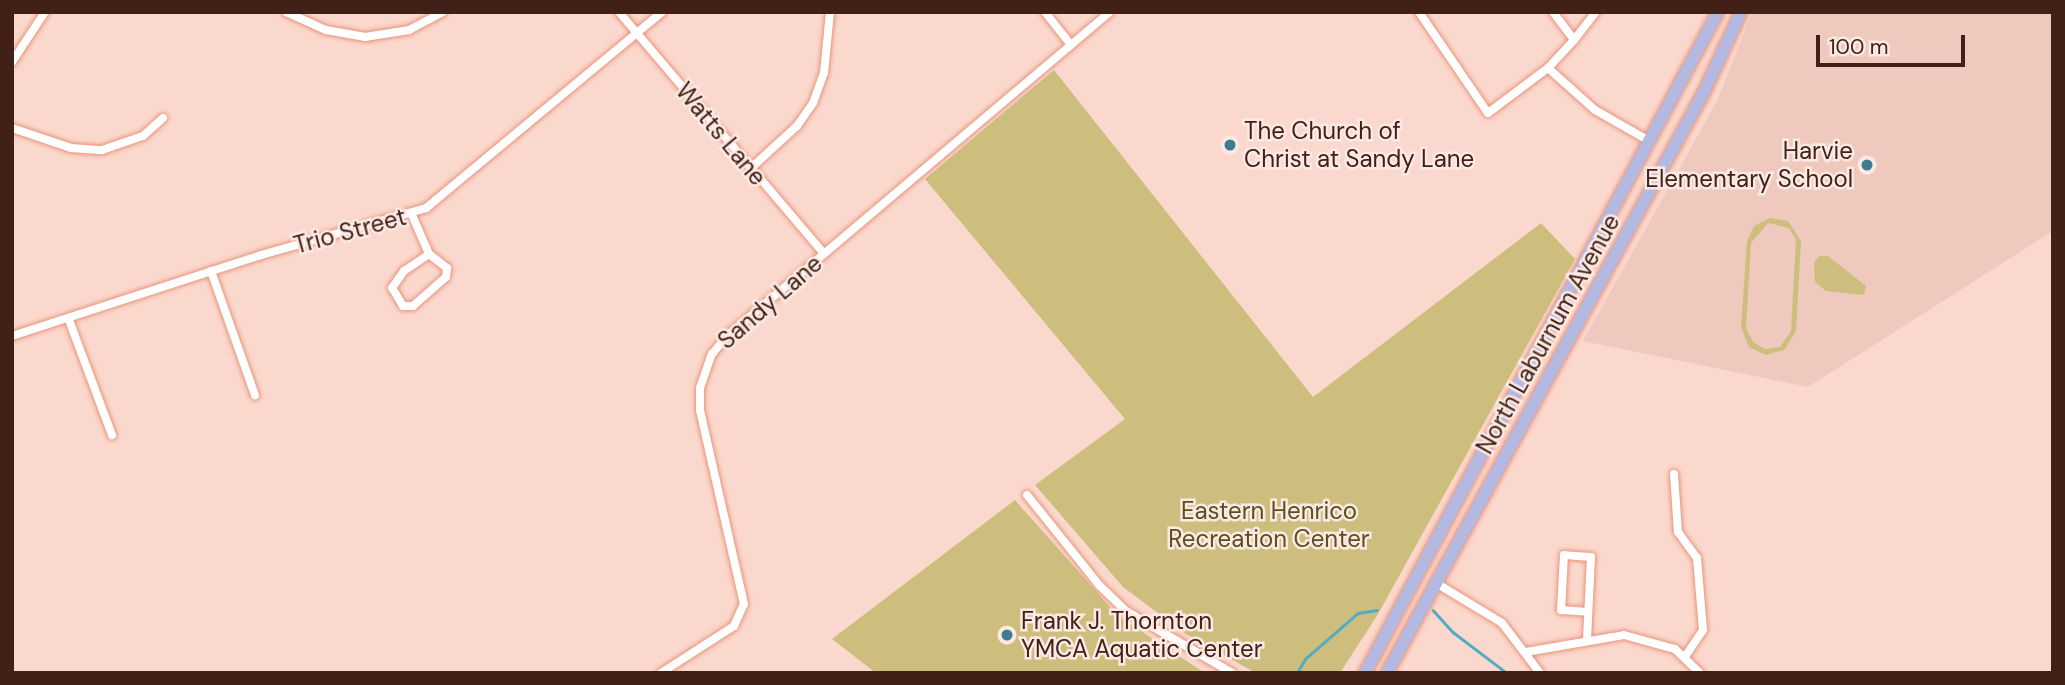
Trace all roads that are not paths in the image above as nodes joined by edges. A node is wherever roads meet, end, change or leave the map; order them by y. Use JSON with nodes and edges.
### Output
{"nodes":[{"id":1,"x":45,"y":12,"type":"edge"},
{"id":2,"x":286,"y":12,"type":"edge"},
{"id":3,"x":443,"y":12,"type":"edge"},
{"id":4,"x":619,"y":12,"type":"edge"},
{"id":5,"x":662,"y":12,"type":"edge"},
{"id":6,"x":830,"y":12,"type":"edge"},
{"id":7,"x":1045,"y":12,"type":"edge"},
{"id":8,"x":1110,"y":12,"type":"edge"},
{"id":9,"x":1419,"y":12,"type":"edge"},
{"id":10,"x":1553,"y":12,"type":"edge"},
{"id":11,"x":1596,"y":12,"type":"edge"},
{"id":12,"x":1718,"y":12,"type":"edge"},
{"id":13,"x":1741,"y":12,"type":"edge"},
{"id":14,"x":638,"y":33,"type":"junction"},
{"id":15,"x":1574,"y":40,"type":"junction"},
{"id":16,"x":1071,"y":45,"type":"junction"},
{"id":17,"x":12,"y":62,"type":"edge"},
{"id":18,"x":1548,"y":68,"type":"junction"},
{"id":19,"x":163,"y":118,"type":"dead end"},
{"id":20,"x":12,"y":128,"type":"edge"},
{"id":21,"x":1651,"y":142,"type":"junction"},
{"id":22,"x":750,"y":169,"type":"junction"},
{"id":23,"x":411,"y":215,"type":"junction"},
{"id":24,"x":429,"y":254,"type":"junction"},
{"id":25,"x":824,"y":254,"type":"junction"},
{"id":26,"x":211,"y":271,"type":"junction"},
{"id":27,"x":69,"y":320,"type":"junction"},
{"id":28,"x":12,"y":336,"type":"edge"},
{"id":29,"x":255,"y":395,"type":"dead end"},
{"id":30,"x":112,"y":435,"type":"dead end"},
{"id":31,"x":1674,"y":474,"type":"dead end"},
{"id":32,"x":1027,"y":495,"type":"dead end"},
{"id":33,"x":1436,"y":583,"type":"junction"},
{"id":34,"x":1588,"y":612,"type":"junction"},
{"id":35,"x":1587,"y":639,"type":"junction"},
{"id":36,"x":1526,"y":652,"type":"junction"},
{"id":37,"x":1686,"y":655,"type":"junction"},
{"id":38,"x":662,"y":673,"type":"edge"},
{"id":39,"x":1231,"y":673,"type":"edge"},
{"id":40,"x":1365,"y":673,"type":"edge"},
{"id":41,"x":1387,"y":673,"type":"edge"},
{"id":42,"x":1540,"y":673,"type":"edge"},
{"id":43,"x":1700,"y":673,"type":"edge"}],
"edges":[{"from":1,"to":17,"type":"street"},
{"from":2,"to":3,"type":"street"},
{"from":4,"to":14,"type":"street","name":"Watts Lane"},
{"from":5,"to":14,"type":"street","name":"Trio Street"},
{"from":6,"to":22,"type":"street"},
{"from":7,"to":16,"type":"street"},
{"from":8,"to":16,"type":"street","name":"Sandy Lane"},
{"from":9,"to":18,"type":"street"},
{"from":10,"to":15,"type":"street"},
{"from":11,"to":15,"type":"street"},
{"from":12,"to":21,"type":"main road","name":"North Laburnum Avenue"},
{"from":13,"to":33,"type":"main road","name":"North Laburnum Avenue"},
{"from":14,"to":22,"type":"street","name":"Watts Lane"},
{"from":14,"to":23,"type":"street","name":"Trio Street"},
{"from":15,"to":18,"type":"street"},
{"from":16,"to":25,"type":"street","name":"Sandy Lane"},
{"from":18,"to":21,"type":"street"},
{"from":19,"to":20,"type":"street"},
{"from":21,"to":40,"type":"main road","name":"North Laburnum Avenue"},
{"from":22,"to":25,"type":"street","name":"Watts Lane"},
{"from":23,"to":24,"type":"street"},
{"from":23,"to":26,"type":"street","name":"Trio Street"},
{"from":24,"to":24,"type":"street"},
{"from":25,"to":38,"type":"street","name":"Sandy Lane"},
{"from":26,"to":27,"type":"street","name":"Trio Street"},
{"from":26,"to":29,"type":"street"},
{"from":27,"to":28,"type":"street","name":"Trio Street"},
{"from":27,"to":30,"type":"street"},
{"from":31,"to":37,"type":"street"},
{"from":32,"to":39,"type":"street"},
{"from":33,"to":36,"type":"street"},
{"from":33,"to":41,"type":"main road","name":"North Laburnum Avenue"},
{"from":34,"to":34,"type":"street"},
{"from":34,"to":35,"type":"street"},
{"from":35,"to":36,"type":"street"},
{"from":35,"to":37,"type":"street"},
{"from":36,"to":42,"type":"street"},
{"from":37,"to":43,"type":"street"}]}
